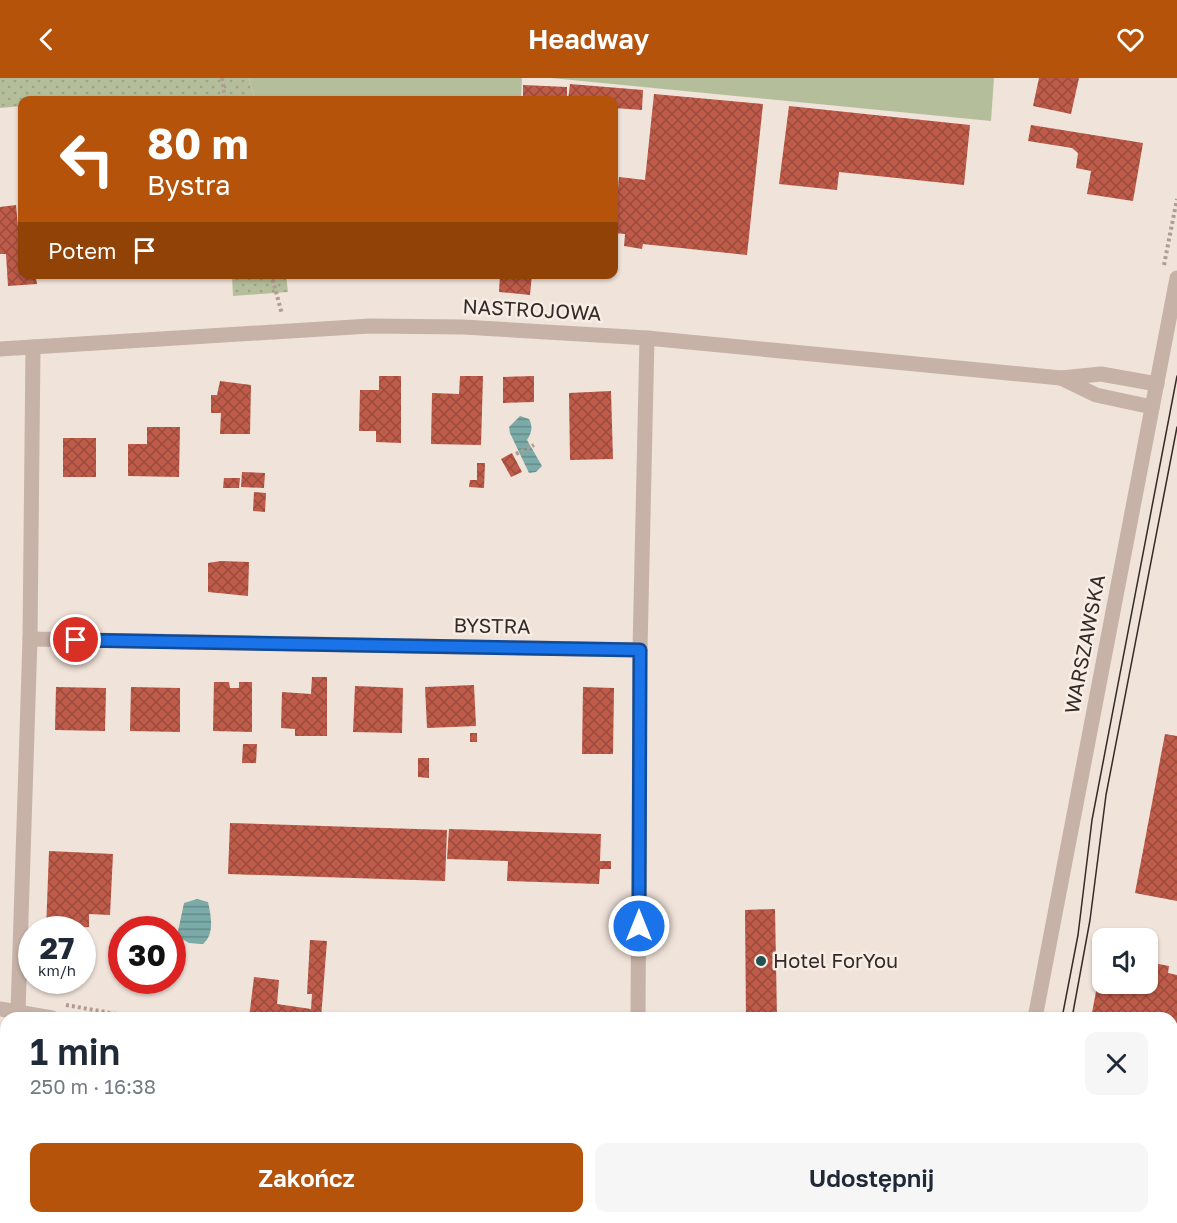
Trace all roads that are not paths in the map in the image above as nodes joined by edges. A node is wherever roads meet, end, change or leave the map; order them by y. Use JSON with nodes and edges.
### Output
{"nodes":[{"id":1,"x":1177,"y":278,"type":"edge"},
{"id":2,"x":647,"y":338,"type":"junction"},
{"id":3,"x":33,"y":347,"type":"junction"},
{"id":4,"x":0,"y":349,"type":"edge"},
{"id":5,"x":1061,"y":378,"type":"junction"},
{"id":6,"x":1157,"y":384,"type":"junction"},
{"id":7,"x":1152,"y":407,"type":"junction"},
{"id":8,"x":30,"y":639,"type":"junction"},
{"id":9,"x":640,"y":650,"type":"junction"},
{"id":10,"x":0,"y":1009,"type":"edge"},
{"id":11,"x":18,"y":1012,"type":"joint"},
{"id":12,"x":638,"y":1012,"type":"edge"},
{"id":13,"x":1036,"y":1012,"type":"edge"}],
"edges":[{"from":1,"to":6,"type":"street","name":"WARSZAWSKA"},
{"from":2,"to":3,"type":"street","name":"NASTROJOWA"},
{"from":2,"to":5,"type":"street","name":"NASTROJOWA"},
{"from":2,"to":9,"type":"street"},
{"from":3,"to":4,"type":"street","name":"NASTROJOWA"},
{"from":3,"to":8,"type":"street"},
{"from":5,"to":6,"type":"street","name":"NASTROJOWA"},
{"from":5,"to":7,"type":"street","name":"NASTROJOWA"},
{"from":6,"to":7,"type":"street","name":"WARSZAWSKA"},
{"from":7,"to":13,"type":"street","name":"WARSZAWSKA"},
{"from":8,"to":9,"type":"street","name":"BYSTRA"},
{"from":8,"to":11,"type":"street"},
{"from":9,"to":12,"type":"street"},
{"from":10,"to":11,"type":"street"}]}
